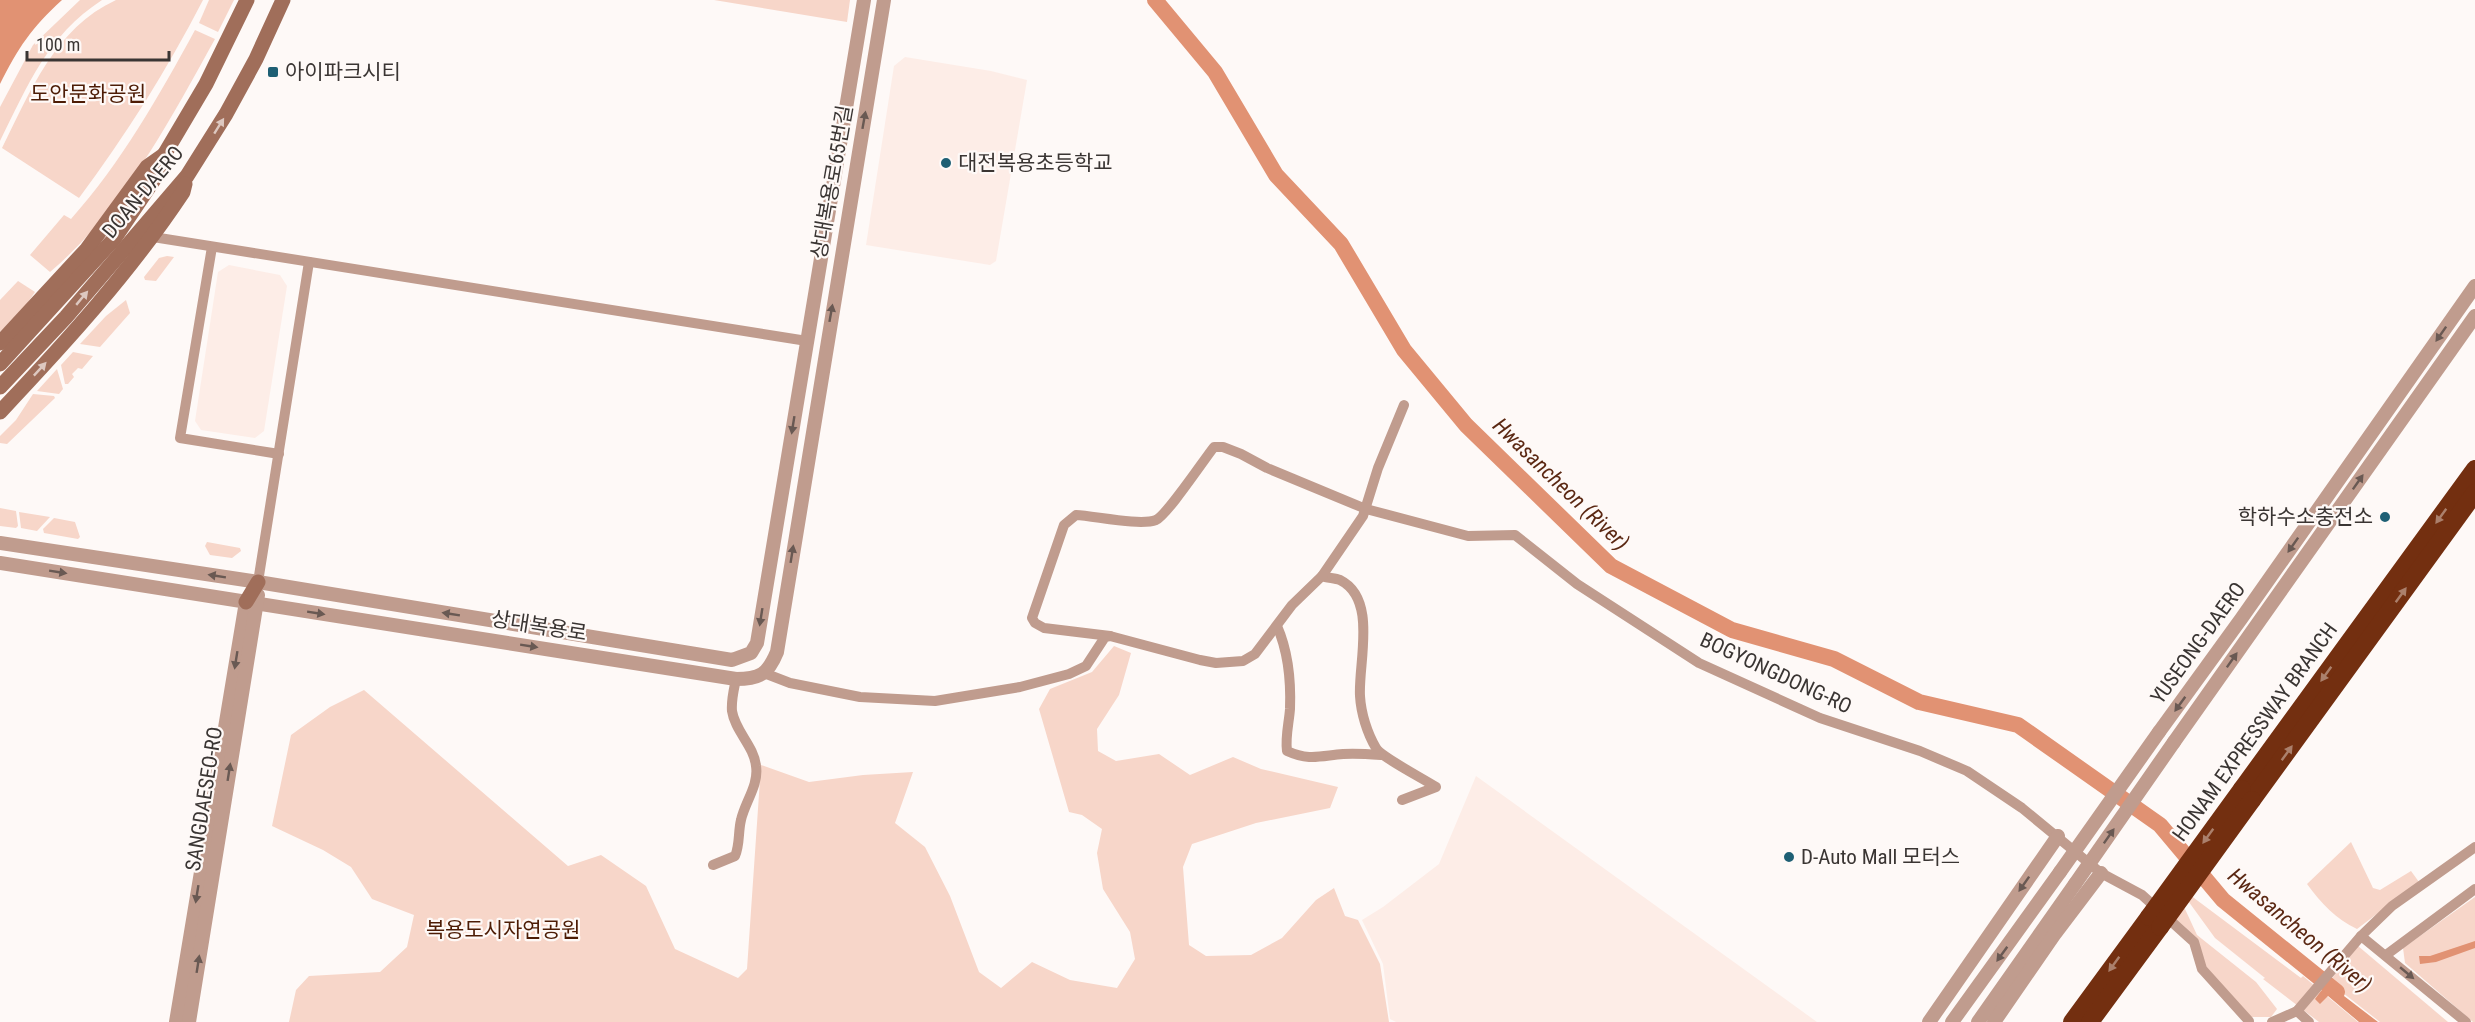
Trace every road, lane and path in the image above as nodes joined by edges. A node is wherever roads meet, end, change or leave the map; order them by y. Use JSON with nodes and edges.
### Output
{"nodes":[{"id":1,"x":247,"y":0,"type":"edge"},
{"id":2,"x":283,"y":0,"type":"edge"},
{"id":3,"x":864,"y":0,"type":"edge"},
{"id":4,"x":884,"y":0,"type":"edge"},
{"id":5,"x":164,"y":155,"type":"junction"},
{"id":6,"x":188,"y":176,"type":"junction"},
{"id":7,"x":153,"y":237,"type":"junction"},
{"id":8,"x":212,"y":247,"type":"junction"},
{"id":9,"x":309,"y":262,"type":"junction"},
{"id":10,"x":2475,"y":286,"type":"edge"},
{"id":11,"x":2475,"y":316,"type":"edge"},
{"id":12,"x":807,"y":340,"type":"junction"},
{"id":13,"x":0,"y":343,"type":"edge"},
{"id":14,"x":0,"y":364,"type":"edge"},
{"id":15,"x":803,"y":367,"type":"joint"},
{"id":16,"x":0,"y":387,"type":"edge"},
{"id":17,"x":1404,"y":405,"type":"dead end"},
{"id":18,"x":0,"y":412,"type":"edge"},
{"id":19,"x":279,"y":454,"type":"junction"},
{"id":20,"x":2475,"y":469,"type":"edge"},
{"id":21,"x":2475,"y":493,"type":"edge"},
{"id":22,"x":1366,"y":509,"type":"junction"},
{"id":23,"x":0,"y":543,"type":"edge"},
{"id":24,"x":0,"y":563,"type":"edge"},
{"id":25,"x":1322,"y":576,"type":"junction"},
{"id":26,"x":258,"y":582,"type":"junction"},
{"id":27,"x":252,"y":603,"type":"junction"},
{"id":28,"x":1276,"y":626,"type":"junction"},
{"id":29,"x":1110,"y":636,"type":"junction"},
{"id":30,"x":764,"y":674,"type":"junction"},
{"id":31,"x":736,"y":679,"type":"junction"},
{"id":32,"x":1381,"y":755,"type":"junction"},
{"id":33,"x":2247,"y":794,"type":"junction"},
{"id":34,"x":1402,"y":800,"type":"dead end"},
{"id":35,"x":2058,"y":836,"type":"junction"},
{"id":36,"x":2475,"y":847,"type":"edge"},
{"id":37,"x":713,"y":865,"type":"dead end"},
{"id":38,"x":2101,"y":873,"type":"junction"},
{"id":39,"x":2475,"y":889,"type":"edge"},
{"id":40,"x":2154,"y":922,"type":"junction"},
{"id":41,"x":2357,"y":940,"type":"junction"},
{"id":42,"x":2386,"y":956,"type":"junction"},
{"id":43,"x":2299,"y":1009,"type":"junction"},
{"id":44,"x":176,"y":1022,"type":"edge"},
{"id":45,"x":189,"y":1022,"type":"edge"},
{"id":46,"x":1929,"y":1022,"type":"edge"},
{"id":47,"x":1953,"y":1022,"type":"edge"},
{"id":48,"x":1978,"y":1022,"type":"edge"},
{"id":49,"x":1994,"y":1022,"type":"edge"},
{"id":50,"x":2072,"y":1022,"type":"edge"},
{"id":51,"x":2090,"y":1022,"type":"edge"},
{"id":52,"x":2248,"y":1022,"type":"edge"},
{"id":53,"x":2272,"y":1022,"type":"edge"},
{"id":54,"x":2309,"y":1022,"type":"edge"},
{"id":55,"x":2466,"y":1022,"type":"edge"}],
"edges":[{"from":1,"to":5,"type":"main road","name":"DOAN-DAERO"},
{"from":6,"to":2,"type":"main road","name":"DOAN-DAERO","one_way":true},
{"from":3,"to":12,"type":"street","name":"상대복용로65번길"},
{"from":30,"to":4,"type":"street","name":"상대복용로65번길","one_way":true},
{"from":5,"to":13,"type":"main road"},
{"from":5,"to":14,"type":"main road","name":"DOAN-DAERO"},
{"from":6,"to":7,"type":"main road"},
{"from":16,"to":6,"type":"main road","name":"DOAN-DAERO","one_way":true},
{"from":7,"to":8,"type":"street"},
{"from":18,"to":7,"type":"main road","one_way":true},
{"from":8,"to":9,"type":"street"},
{"from":8,"to":19,"type":"street"},
{"from":9,"to":12,"type":"street"},
{"from":9,"to":19,"type":"street"},
{"from":10,"to":47,"type":"street","name":"YUSEONG-DAERO","one_way":true,"bridge":true},
{"from":48,"to":11,"type":"street","name":"YUSEONG-DAERO","one_way":true,"bridge":true},
{"from":12,"to":15,"type":"street","name":"상대복용로65번길"},
{"from":15,"to":26,"type":"street","name":"상대복용로","one_way":true},
{"from":17,"to":22,"type":"street"},
{"from":19,"to":26,"type":"street"},
{"from":20,"to":33,"type":"highway","name":"HONAM EXPRESSWAY BRANCH","one_way":true},
{"from":33,"to":21,"type":"highway","name":"HONAM EXPRESSWAY BRANCH","one_way":true},
{"from":22,"to":25,"type":"street"},
{"from":22,"to":29,"type":"street","name":"BOGYONGDONG-RO"},
{"from":22,"to":35,"type":"street","name":"BOGYONGDONG-RO"},
{"from":26,"to":23,"type":"street","name":"상대복용로","one_way":true},
{"from":24,"to":27,"type":"street","name":"상대복용로","one_way":true},
{"from":25,"to":28,"type":"street"},
{"from":25,"to":32,"type":"street"},
{"from":26,"to":27,"type":"main road"},
{"from":27,"to":31,"type":"street","name":"상대복용로","one_way":true},
{"from":27,"to":44,"type":"street","name":"SANGDAESEO-RO","one_way":true},
{"from":45,"to":27,"type":"street","name":"SANGDAESEO-RO","one_way":true},
{"from":28,"to":29,"type":"street"},
{"from":28,"to":32,"type":"street"},
{"from":29,"to":30,"type":"street"},
{"from":30,"to":31,"type":"street","name":"상대복용로"},
{"from":31,"to":37,"type":"street"},
{"from":32,"to":34,"type":"street"},
{"from":33,"to":40,"type":"highway","name":"HONAM EXPRESSWAY BRANCH","bridge":true},
{"from":35,"to":38,"type":"street","name":"BOGYONGDONG-RO"},
{"from":35,"to":46,"type":"street","one_way":true},
{"from":36,"to":41,"type":"street"},
{"from":38,"to":49,"type":"street"},
{"from":38,"to":52,"type":"street","name":"BOGYONGDONG-RO"},
{"from":39,"to":42,"type":"street"},
{"from":40,"to":50,"type":"highway","name":"HONAM EXPRESSWAY BRANCH","one_way":true},
{"from":40,"to":51,"type":"highway","name":"HONAM EXPRESSWAY BRANCH"},
{"from":41,"to":42,"type":"street"},
{"from":41,"to":43,"type":"street"},
{"from":42,"to":55,"type":"street","one_way":true},
{"from":43,"to":53,"type":"street"},
{"from":43,"to":54,"type":"street"}]}
